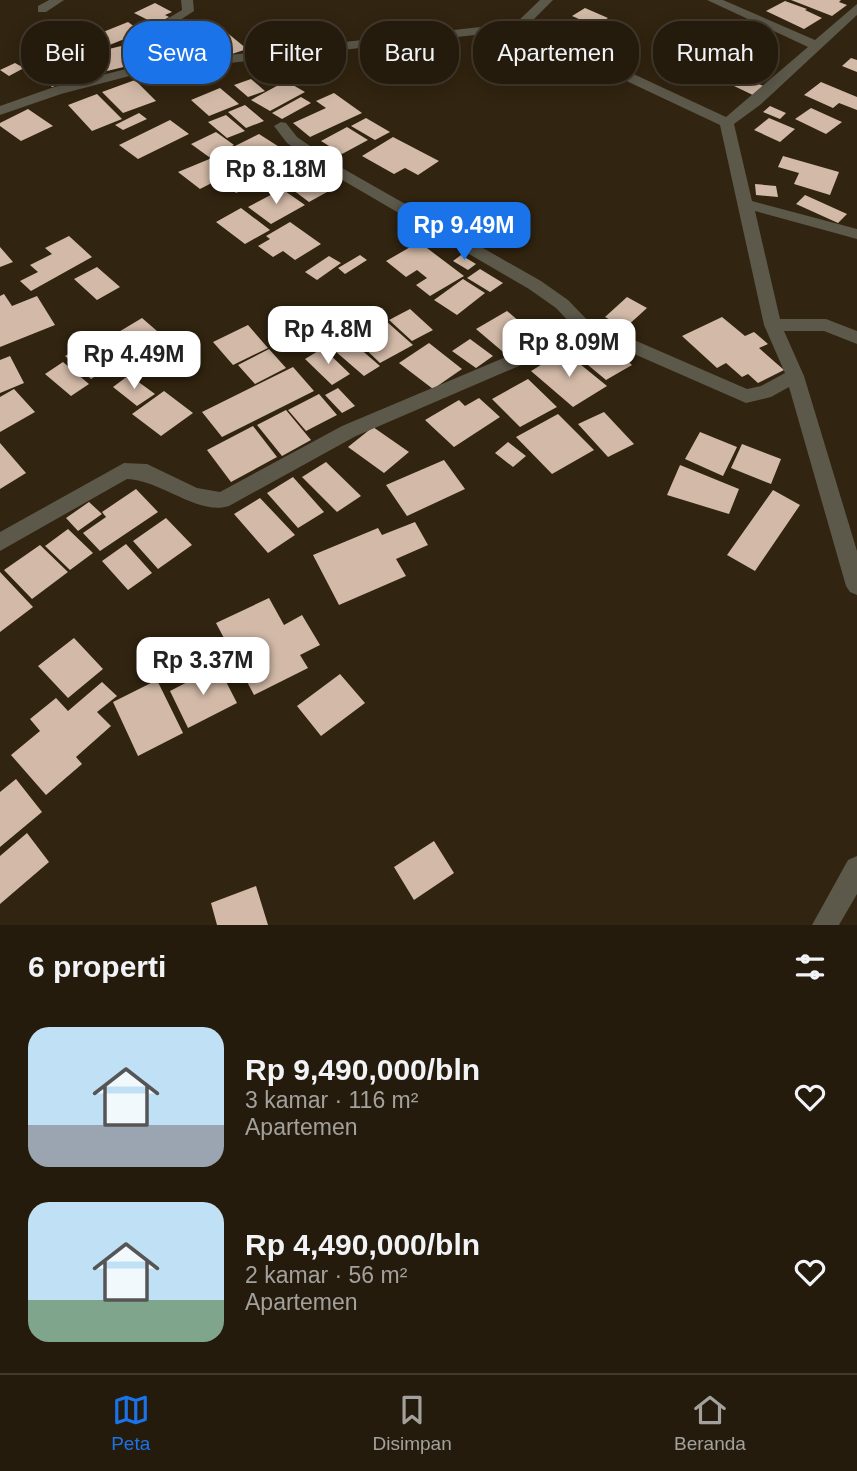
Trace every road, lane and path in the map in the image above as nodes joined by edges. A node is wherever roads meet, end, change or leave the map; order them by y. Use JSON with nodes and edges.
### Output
{"nodes":[{"id":1,"x":58,"y":0,"type":"edge"},
{"id":2,"x":187,"y":0,"type":"edge"},
{"id":3,"x":547,"y":0,"type":"edge"},
{"id":4,"x":713,"y":0,"type":"edge"},
{"id":5,"x":857,"y":8,"type":"edge"},
{"id":6,"x":42,"y":9,"type":"dead end"},
{"id":7,"x":172,"y":21,"type":"edge"},
{"id":8,"x":525,"y":21,"type":"edge"},
{"id":9,"x":473,"y":31,"type":"edge"},
{"id":10,"x":817,"y":46,"type":"junction"},
{"id":11,"x":231,"y":59,"type":"edge"},
{"id":12,"x":123,"y":74,"type":"edge"},
{"id":13,"x":639,"y":82,"type":"edge"},
{"id":14,"x":4,"y":106,"type":"edge"},
{"id":15,"x":727,"y":123,"type":"junction"},
{"id":16,"x":281,"y":126,"type":"dead end"},
{"id":17,"x":746,"y":204,"type":"junction"},
{"id":18,"x":857,"y":234,"type":"edge"},
{"id":19,"x":777,"y":325,"type":"junction"},
{"id":20,"x":589,"y":332,"type":"junction"},
{"id":21,"x":857,"y":338,"type":"edge"},
{"id":22,"x":795,"y":376,"type":"junction"},
{"id":23,"x":0,"y":542,"type":"edge"},
{"id":24,"x":857,"y":586,"type":"edge"},
{"id":25,"x":857,"y":869,"type":"edge"},
{"id":26,"x":825,"y":925,"type":"edge"}],
"edges":[{"from":1,"to":6,"type":"street"},
{"from":2,"to":7,"type":"street"},
{"from":3,"to":8,"type":"street"},
{"from":4,"to":10,"type":"street"},
{"from":5,"to":10,"type":"street"},
{"from":9,"to":11,"type":"street"},
{"from":10,"to":15,"type":"street"},
{"from":12,"to":14,"type":"street"},
{"from":13,"to":15,"type":"street"},
{"from":15,"to":17,"type":"street"},
{"from":16,"to":20,"type":"street"},
{"from":17,"to":18,"type":"street"},
{"from":17,"to":19,"type":"street"},
{"from":19,"to":21,"type":"street"},
{"from":19,"to":22,"type":"street"},
{"from":20,"to":22,"type":"street"},
{"from":20,"to":23,"type":"street"},
{"from":22,"to":24,"type":"street"},
{"from":25,"to":26,"type":"street"}]}
